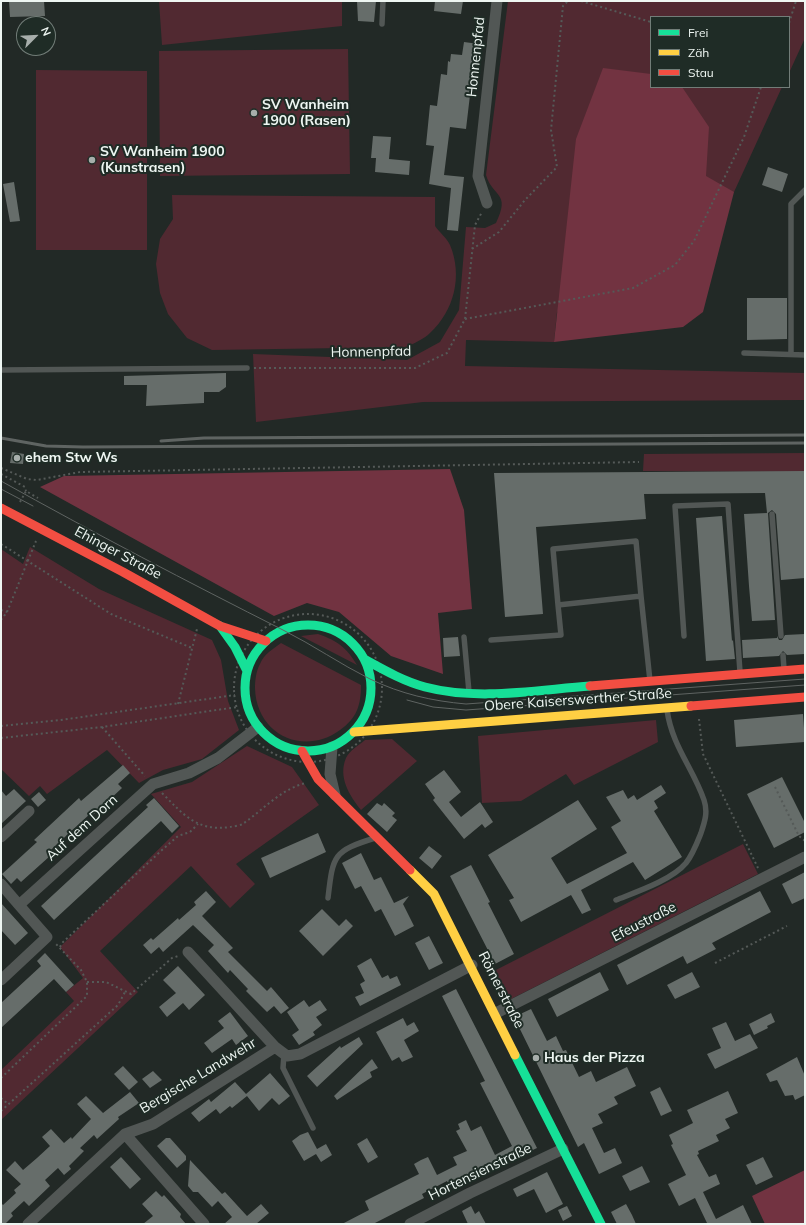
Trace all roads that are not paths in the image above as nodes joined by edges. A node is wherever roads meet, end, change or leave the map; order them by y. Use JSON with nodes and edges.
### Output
{"nodes":[{"id":1,"x":383,"y":1,"type":"edge"},
{"id":2,"x":496,"y":1,"type":"edge"},
{"id":3,"x":382,"y":24,"type":"dead end"},
{"id":4,"x":805,"y":190,"type":"edge"},
{"id":5,"x":487,"y":203,"type":"road end"},
{"id":6,"x":744,"y":353,"type":"dead end"},
{"id":7,"x":791,"y":354,"type":"junction"},
{"id":8,"x":805,"y":355,"type":"edge"},
{"id":9,"x":247,"y":368,"type":"road end"},
{"id":10,"x":1,"y":370,"type":"edge"},
{"id":11,"x":1,"y":508,"type":"edge"},
{"id":12,"x":772,"y":514,"type":"dead end"},
{"id":13,"x":640,"y":596,"type":"junction"},
{"id":14,"x":558,"y":605,"type":"junction"},
{"id":15,"x":220,"y":626,"type":"junction"},
{"id":16,"x":684,"y":636,"type":"dead end"},
{"id":17,"x":781,"y":636,"type":"dead end"},
{"id":18,"x":464,"y":637,"type":"dead end"},
{"id":19,"x":491,"y":640,"type":"dead end"},
{"id":20,"x":266,"y":641,"type":"junction"},
{"id":21,"x":783,"y":655,"type":"dead end"},
{"id":22,"x":364,"y":659,"type":"junction"},
{"id":23,"x":805,"y":669,"type":"edge"},
{"id":24,"x":247,"y":671,"type":"junction"},
{"id":25,"x":784,"y":671,"type":"junction"},
{"id":26,"x":740,"y":675,"type":"junction"},
{"id":27,"x":650,"y":681,"type":"junction"},
{"id":28,"x":469,"y":694,"type":"junction"},
{"id":29,"x":805,"y":697,"type":"edge"},
{"id":30,"x":667,"y":708,"type":"junction"},
{"id":31,"x":258,"y":727,"type":"junction"},
{"id":32,"x":354,"y":732,"type":"junction"},
{"id":33,"x":332,"y":747,"type":"junction"},
{"id":34,"x":302,"y":751,"type":"junction"},
{"id":35,"x":336,"y":798,"type":"junction"},
{"id":36,"x":29,"y":810,"type":"dead end"},
{"id":37,"x":1,"y":837,"type":"edge"},
{"id":38,"x":378,"y":838,"type":"junction"},
{"id":39,"x":805,"y":857,"type":"edge"},
{"id":40,"x":1,"y":884,"type":"edge"},
{"id":41,"x":328,"y":898,"type":"dead end"},
{"id":42,"x":616,"y":900,"type":"dead end"},
{"id":43,"x":19,"y":905,"type":"junction"},
{"id":44,"x":188,"y":952,"type":"road end"},
{"id":45,"x":472,"y":965,"type":"junction"},
{"id":46,"x":1,"y":980,"type":"edge"},
{"id":47,"x":496,"y":1013,"type":"junction"},
{"id":48,"x":275,"y":1047,"type":"junction"},
{"id":49,"x":284,"y":1054,"type":"junction"},
{"id":50,"x":313,"y":1128,"type":"dead end"},
{"id":51,"x":125,"y":1134,"type":"junction"},
{"id":52,"x":563,"y":1149,"type":"junction"},
{"id":53,"x":28,"y":1224,"type":"edge"},
{"id":54,"x":204,"y":1224,"type":"edge"},
{"id":55,"x":410,"y":1224,"type":"edge"},
{"id":56,"x":601,"y":1224,"type":"edge"}],
"edges":[{"from":1,"to":3,"type":"lane"},
{"from":2,"to":5,"type":"street","name":"Honnenpfad"},
{"from":4,"to":7,"type":"lane"},
{"from":6,"to":7,"type":"lane"},
{"from":7,"to":8,"type":"lane"},
{"from":9,"to":10,"type":"lane"},
{"from":11,"to":15,"type":"street","name":"Ehinger Straße"},
{"from":12,"to":17,"type":"lane"},
{"from":13,"to":14,"type":"lane"},
{"from":13,"to":14,"type":"lane"},
{"from":13,"to":27,"type":"lane"},
{"from":14,"to":19,"type":"lane"},
{"from":15,"to":20,"type":"street","name":"Ehinger Straße"},
{"from":15,"to":24,"type":"street","name":"Ehinger Straße"},
{"from":16,"to":26,"type":"lane"},
{"from":18,"to":28,"type":"lane"},
{"from":20,"to":22,"type":"street"},
{"from":20,"to":24,"type":"street"},
{"from":21,"to":25,"type":"lane"},
{"from":22,"to":28,"type":"street","name":"Obere Kaiserswerther Straße"},
{"from":22,"to":32,"type":"street"},
{"from":23,"to":25,"type":"street","name":"Obere Kaiserswerther Straße"},
{"from":24,"to":31,"type":"street"},
{"from":25,"to":26,"type":"street","name":"Obere Kaiserswerther Straße"},
{"from":26,"to":27,"type":"street","name":"Obere Kaiserswerther Straße"},
{"from":27,"to":28,"type":"street","name":"Obere Kaiserswerther Straße"},
{"from":29,"to":30,"type":"street","name":"Obere Kaiserswerther Straße"},
{"from":30,"to":32,"type":"street","name":"Obere Kaiserswerther Straße"},
{"from":30,"to":42,"type":"lane"},
{"from":31,"to":34,"type":"street"},
{"from":31,"to":43,"type":"street","name":"Auf dem Dorn"},
{"from":32,"to":33,"type":"street"},
{"from":33,"to":34,"type":"street"},
{"from":33,"to":35,"type":"street"},
{"from":34,"to":35,"type":"street","name":"Römerstraße"},
{"from":35,"to":38,"type":"street","name":"Römerstraße"},
{"from":36,"to":37,"type":"street"},
{"from":38,"to":41,"type":"lane"},
{"from":38,"to":45,"type":"street","name":"Römerstraße"},
{"from":39,"to":47,"type":"street","name":"Efeustraße"},
{"from":40,"to":43,"type":"street"},
{"from":43,"to":46,"type":"street"},
{"from":44,"to":48,"type":"street","name":"Bergische Landwehr"},
{"from":45,"to":47,"type":"street","name":"Römerstraße"},
{"from":45,"to":49,"type":"street"},
{"from":47,"to":52,"type":"street","name":"Römerstraße"},
{"from":48,"to":49,"type":"street","name":"Bergische Landwehr"},
{"from":48,"to":51,"type":"street","name":"Bergische Landwehr"},
{"from":49,"to":50,"type":"lane"},
{"from":51,"to":53,"type":"street","name":"Bergische Landwehr"},
{"from":51,"to":54,"type":"street"},
{"from":52,"to":55,"type":"street","name":"Hortensienstraße"},
{"from":52,"to":56,"type":"street","name":"Römerstraße"}]}
